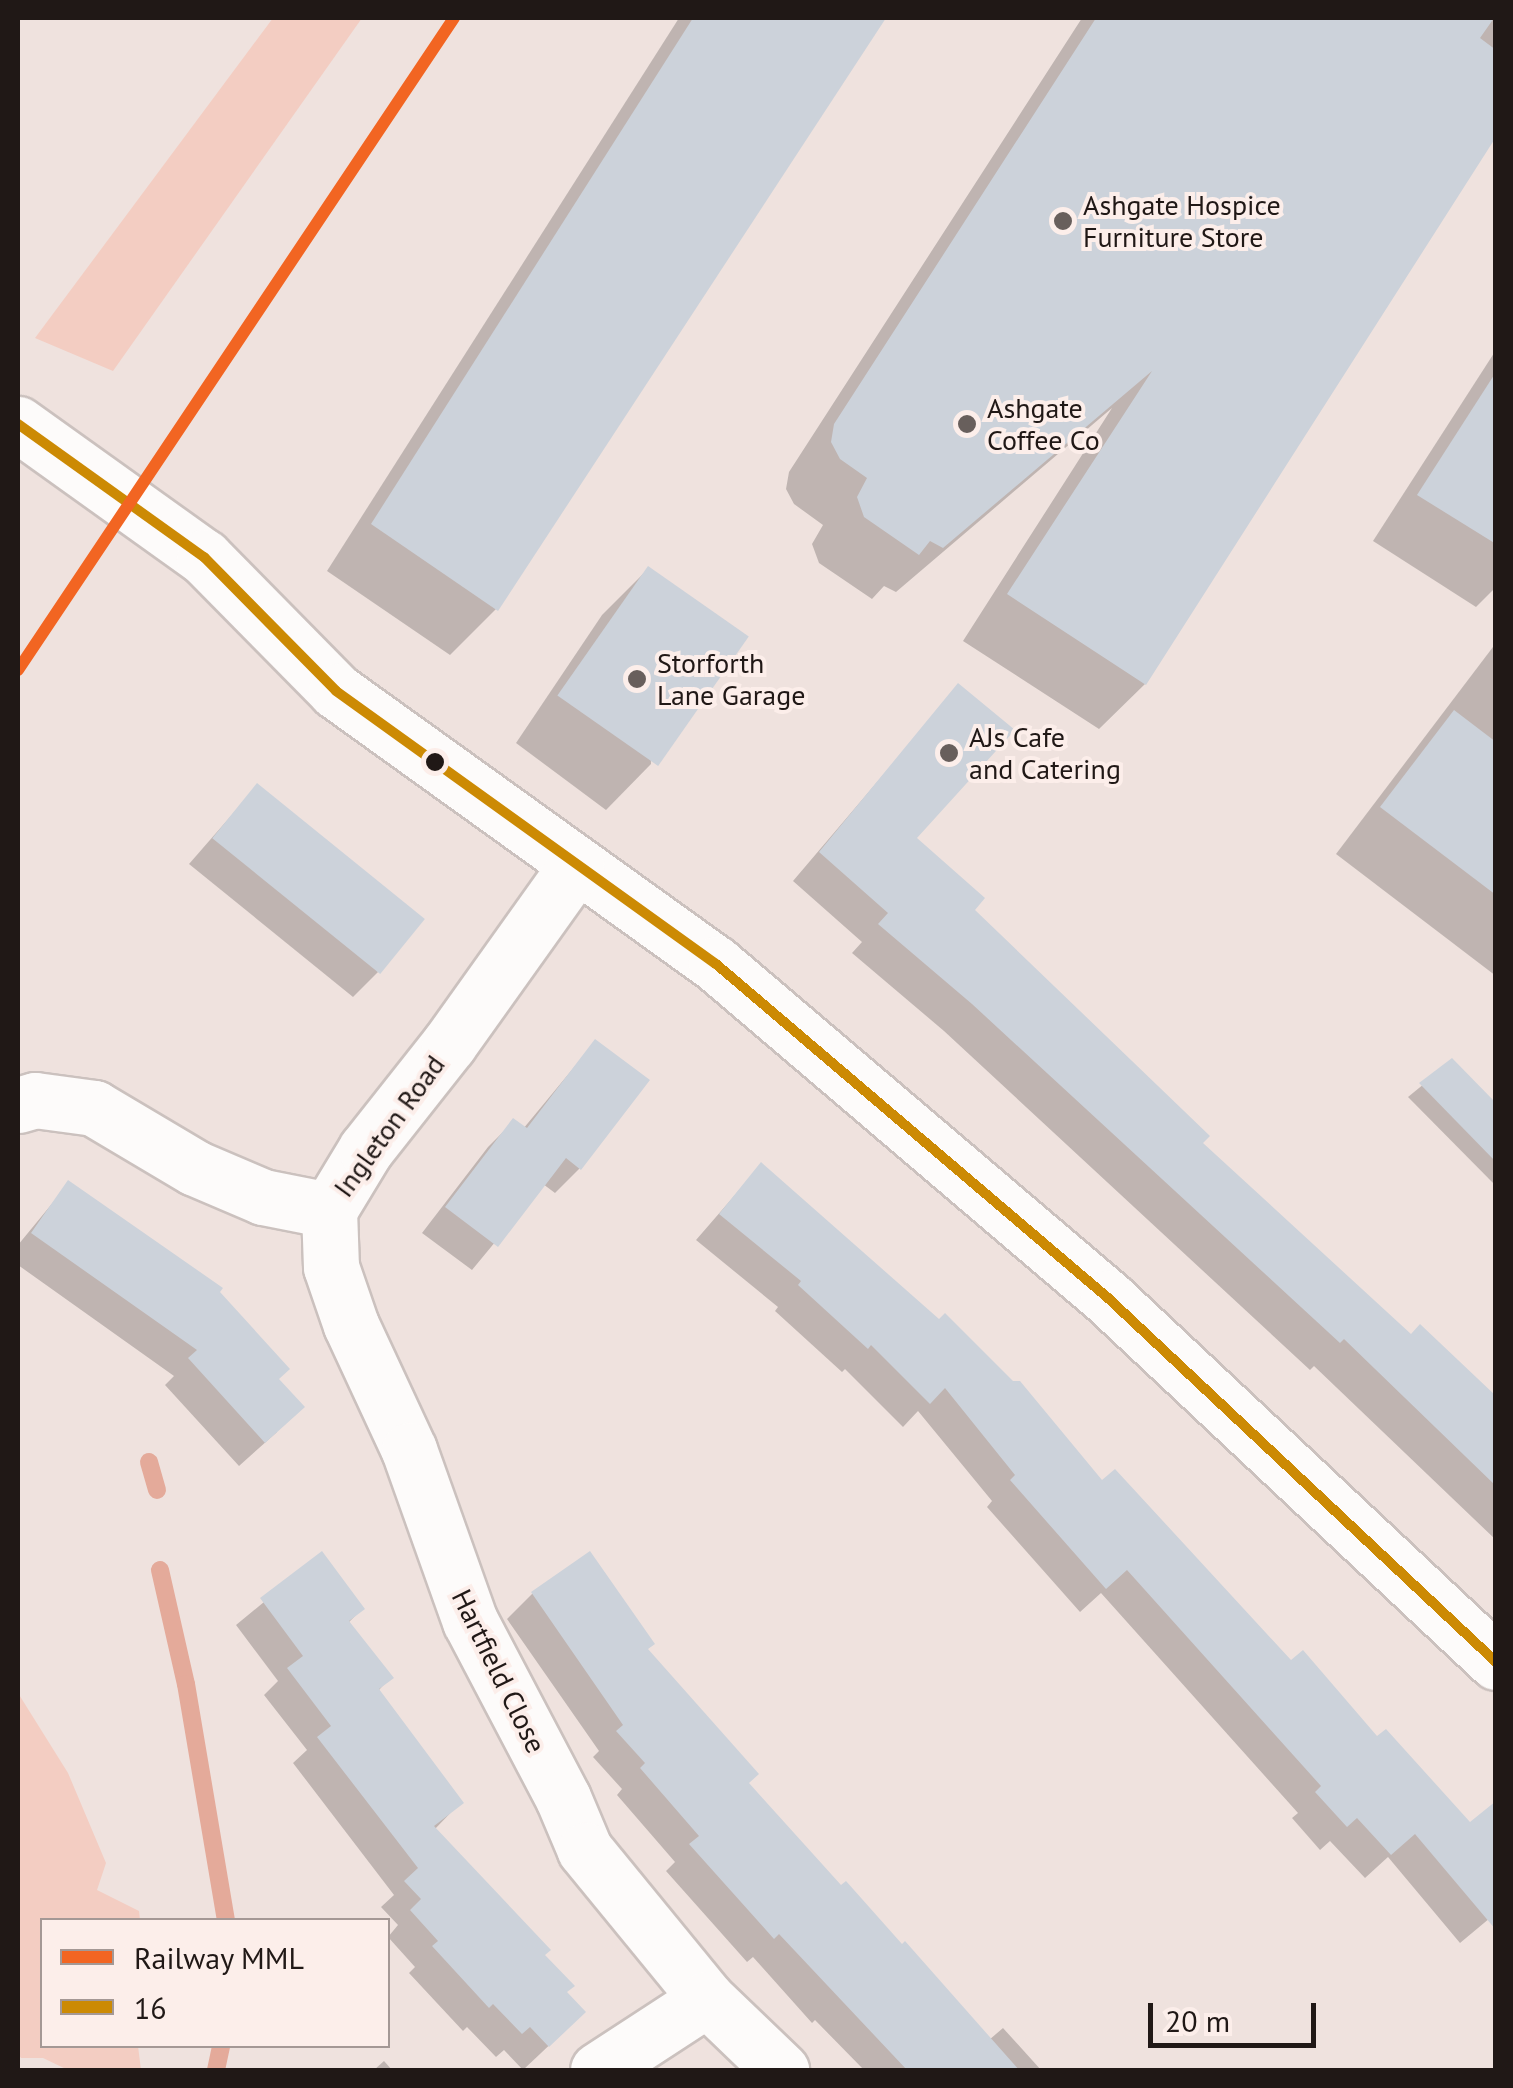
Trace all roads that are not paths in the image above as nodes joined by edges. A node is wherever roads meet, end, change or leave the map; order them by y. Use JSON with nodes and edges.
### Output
{"nodes":[{"id":1,"x":18,"y":424,"type":"edge"},
{"id":2,"x":576,"y":866,"type":"junction"},
{"id":3,"x":18,"y":1105,"type":"edge"},
{"id":4,"x":329,"y":1210,"type":"junction"},
{"id":5,"x":1496,"y":1662,"type":"edge"},
{"id":6,"x":708,"y":1999,"type":"junction"},
{"id":7,"x":598,"y":2070,"type":"edge"},
{"id":8,"x":782,"y":2070,"type":"edge"}],
"edges":[{"from":1,"to":2,"type":"street"},
{"from":2,"to":4,"type":"street","name":"Ingleton Road"},
{"from":2,"to":5,"type":"street"},
{"from":3,"to":4,"type":"street","name":"Ingleton Road"},
{"from":4,"to":6,"type":"street","name":"Hartfield Close"},
{"from":6,"to":7,"type":"street"},
{"from":6,"to":8,"type":"street","name":"Hartfield Close"}]}
